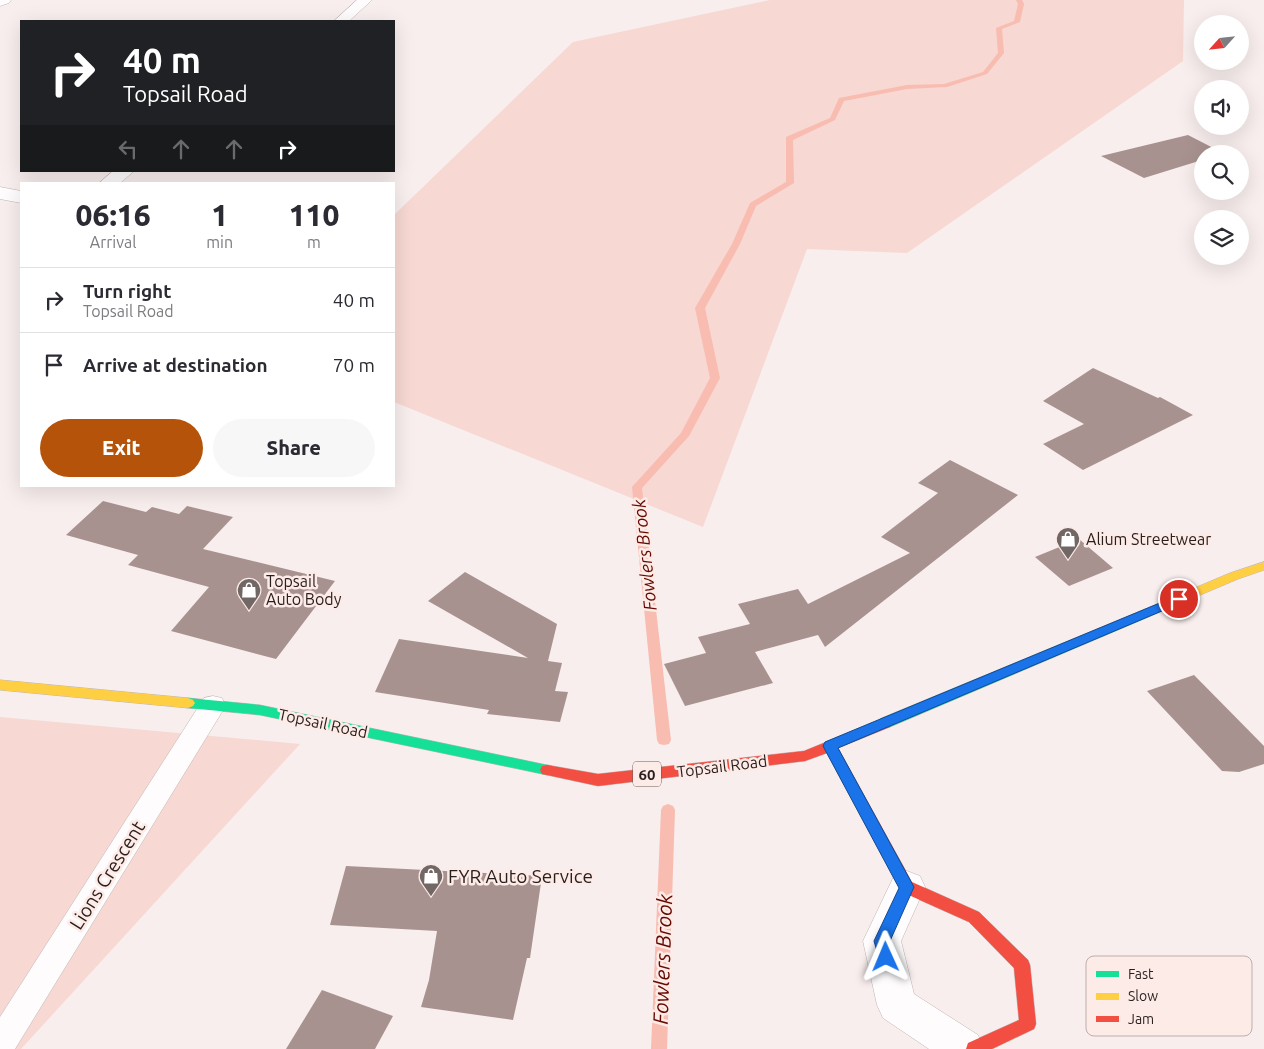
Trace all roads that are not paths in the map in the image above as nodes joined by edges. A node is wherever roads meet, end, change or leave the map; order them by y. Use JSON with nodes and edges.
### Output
{"nodes":[{"id":1,"x":4,"y":0,"type":"edge"},
{"id":2,"x":365,"y":0,"type":"edge"},
{"id":3,"x":0,"y":2,"type":"edge"},
{"id":4,"x":342,"y":20,"type":"edge"},
{"id":5,"x":124,"y":172,"type":"edge"},
{"id":6,"x":110,"y":182,"type":"edge"},
{"id":7,"x":0,"y":192,"type":"edge"},
{"id":8,"x":20,"y":197,"type":"edge"},
{"id":9,"x":1264,"y":566,"type":"edge"},
{"id":10,"x":0,"y":685,"type":"edge"},
{"id":11,"x":213,"y":705,"type":"junction"},
{"id":12,"x":830,"y":746,"type":"junction"},
{"id":13,"x":907,"y":887,"type":"junction"},
{"id":14,"x":0,"y":1046,"type":"edge"},
{"id":15,"x":964,"y":1049,"type":"edge"},
{"id":16,"x":974,"y":1049,"type":"edge"}],
"edges":[{"from":1,"to":3,"type":"street"},
{"from":2,"to":4,"type":"street"},
{"from":5,"to":6,"type":"street"},
{"from":7,"to":8,"type":"street"},
{"from":9,"to":12,"type":"main road","name":"Topsail Road","number":"60"},
{"from":10,"to":11,"type":"main road","name":"Topsail Road","number":"60"},
{"from":11,"to":12,"type":"main road","name":"Topsail Road","number":"60"},
{"from":11,"to":14,"type":"lane","name":"Lions Crescent"},
{"from":12,"to":13,"type":"main road"},
{"from":13,"to":15,"type":"street"},
{"from":13,"to":16,"type":"main road"}]}
